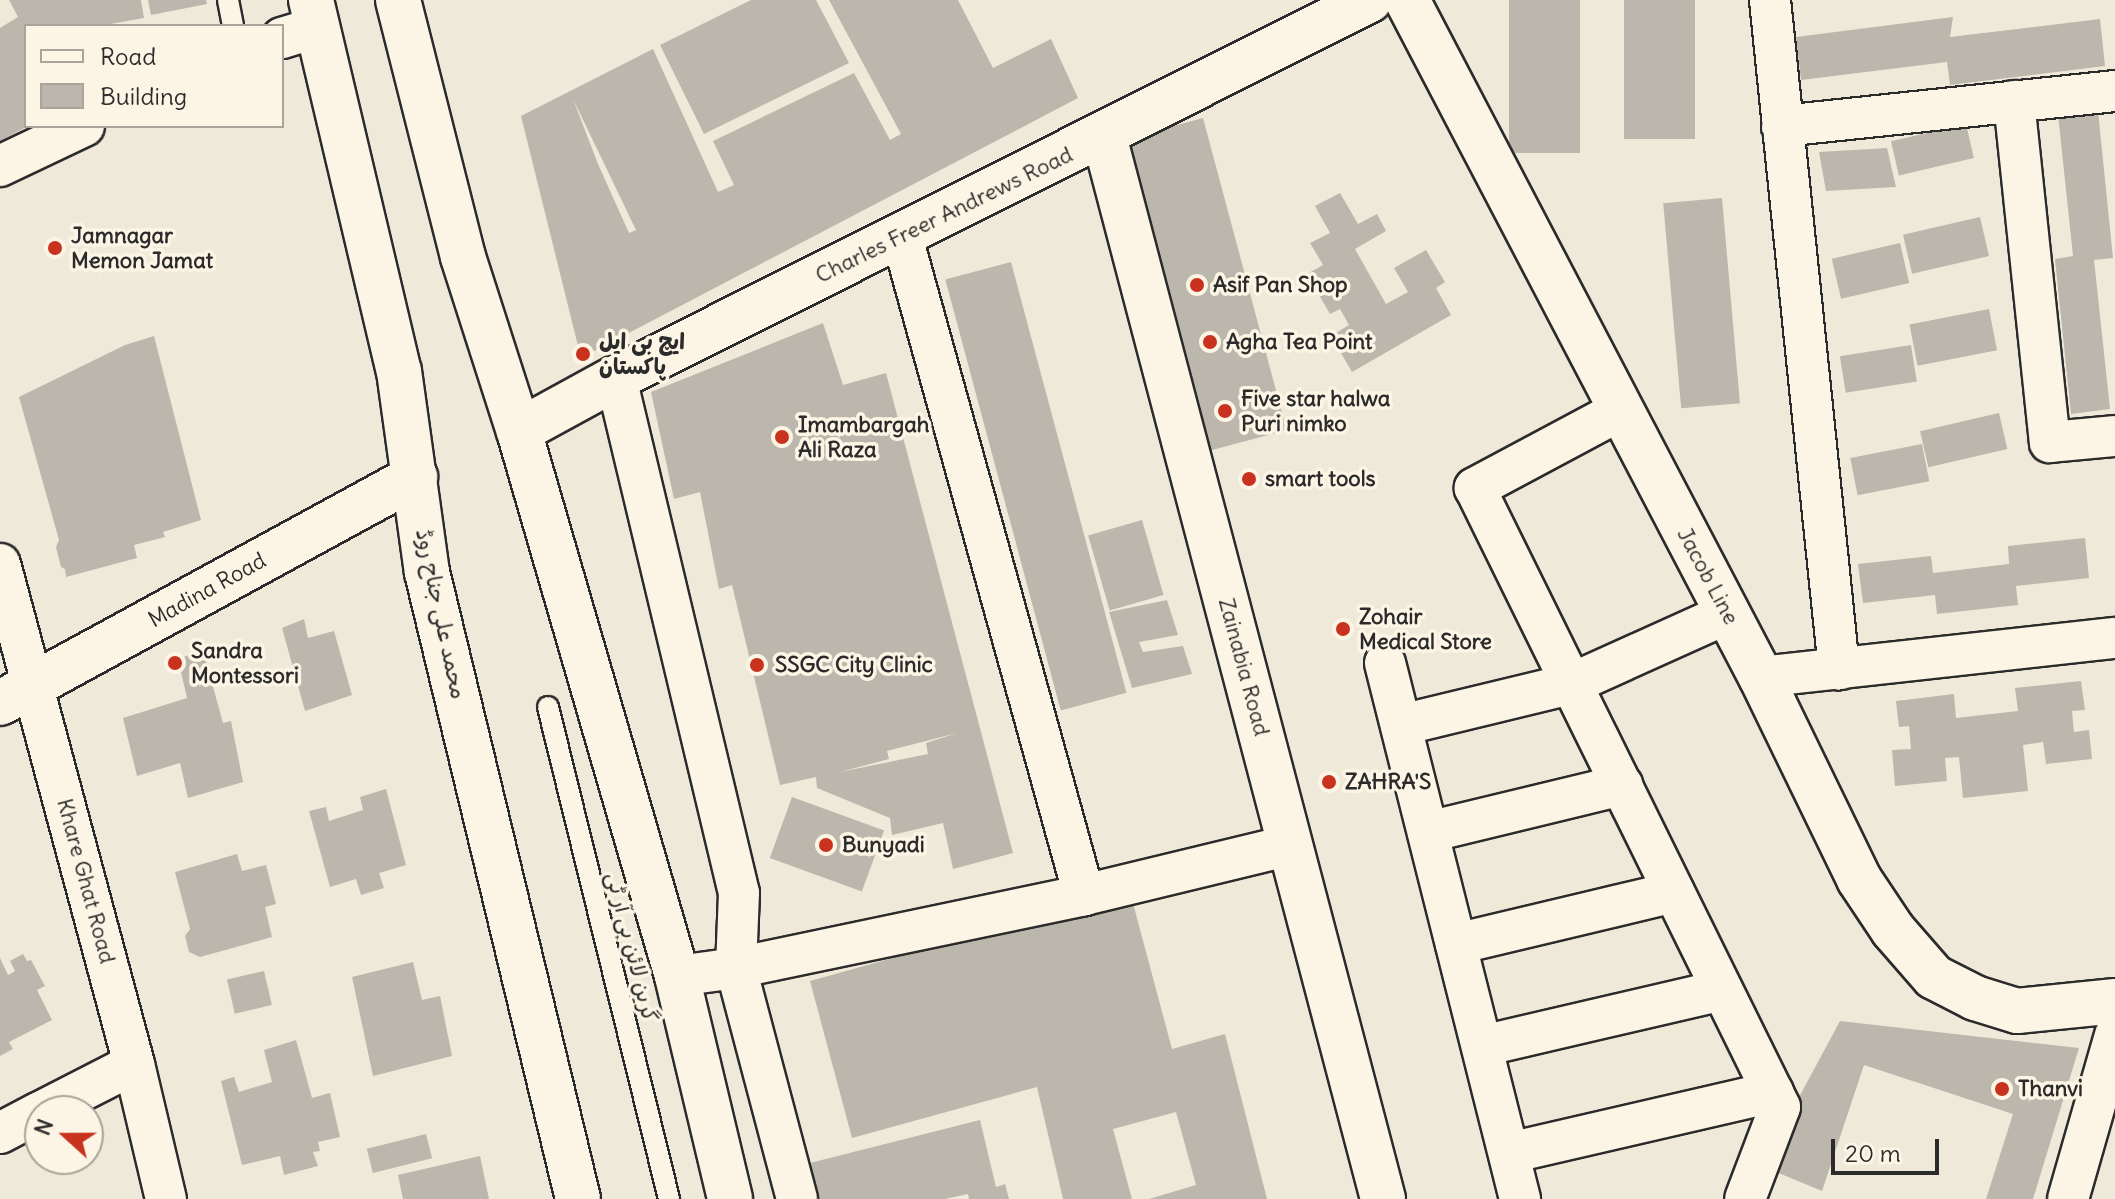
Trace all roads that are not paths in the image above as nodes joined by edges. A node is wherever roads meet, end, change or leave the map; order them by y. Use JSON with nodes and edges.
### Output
{"nodes":[{"id":1,"x":228,"y":0,"type":"edge"},
{"id":2,"x":398,"y":0,"type":"edge"},
{"id":3,"x":1370,"y":0,"type":"edge"},
{"id":4,"x":1407,"y":0,"type":"edge"},
{"id":5,"x":1770,"y":0,"type":"edge"},
{"id":6,"x":304,"y":22,"type":"edge"},
{"id":7,"x":233,"y":24,"type":"edge"},
{"id":8,"x":2115,"y":91,"type":"edge"},
{"id":9,"x":2014,"y":101,"type":"junction"},
{"id":10,"x":1782,"y":126,"type":"junction"},
{"id":11,"x":80,"y":128,"type":"edge"},
{"id":12,"x":1104,"y":136,"type":"junction"},
{"id":13,"x":0,"y":166,"type":"edge"},
{"id":14,"x":902,"y":237,"type":"junction"},
{"id":15,"x":616,"y":378,"type":"junction"},
{"id":16,"x":1621,"y":410,"type":"junction"},
{"id":17,"x":519,"y":431,"type":"junction"},
{"id":18,"x":2114,"y":446,"type":"edge"},
{"id":19,"x":415,"y":477,"type":"junction"},
{"id":20,"x":0,"y":564,"type":"edge"},
{"id":21,"x":1728,"y":613,"type":"junction"},
{"id":22,"x":2115,"y":638,"type":"edge"},
{"id":23,"x":1385,"y":663,"type":"dead end"},
{"id":24,"x":1839,"y":669,"type":"junction"},
{"id":25,"x":1761,"y":677,"type":"junction"},
{"id":26,"x":1571,"y":684,"type":"junction"},
{"id":27,"x":17,"y":694,"type":"edge"},
{"id":28,"x":548,"y":707,"type":"dead end"},
{"id":29,"x":1401,"y":725,"type":"junction"},
{"id":30,"x":1622,"y":785,"type":"junction"},
{"id":31,"x":1428,"y":832,"type":"junction"},
{"id":32,"x":1290,"y":845,"type":"junction"},
{"id":33,"x":1674,"y":892,"type":"junction"},
{"id":34,"x":1084,"y":895,"type":"junction"},
{"id":35,"x":1456,"y":944,"type":"junction"},
{"id":36,"x":736,"y":968,"type":"junction"},
{"id":37,"x":677,"y":976,"type":"junction"},
{"id":38,"x":1722,"y":990,"type":"junction"},
{"id":39,"x":2115,"y":1001,"type":"edge"},
{"id":40,"x":2115,"y":1035,"type":"edge"},
{"id":41,"x":1482,"y":1046,"type":"junction"},
{"id":42,"x":134,"y":1064,"type":"junction"},
{"id":43,"x":1773,"y":1092,"type":"junction"},
{"id":44,"x":74,"y":1095,"type":"edge"},
{"id":45,"x":24,"y":1121,"type":"edge"},
{"id":46,"x":0,"y":1133,"type":"edge"},
{"id":47,"x":1509,"y":1153,"type":"junction"},
{"id":48,"x":166,"y":1199,"type":"edge"},
{"id":49,"x":578,"y":1199,"type":"edge"},
{"id":50,"x":669,"y":1199,"type":"edge"},
{"id":51,"x":730,"y":1199,"type":"edge"},
{"id":52,"x":797,"y":1199,"type":"edge"},
{"id":53,"x":1383,"y":1199,"type":"edge"},
{"id":54,"x":1520,"y":1199,"type":"edge"},
{"id":55,"x":1745,"y":1199,"type":"edge"},
{"id":56,"x":2068,"y":1199,"type":"edge"}],
"edges":[{"from":1,"to":7,"type":"lane"},
{"from":2,"to":17,"type":"main road"},
{"from":3,"to":12,"type":"main road","name":"Charles Freer Andrews Road"},
{"from":4,"to":16,"type":"main road","name":"Jacob Line"},
{"from":5,"to":10,"type":"street"},
{"from":6,"to":19,"type":"main road","name":"محمد علی جناح روڈ"},
{"from":8,"to":9,"type":"street"},
{"from":9,"to":10,"type":"street"},
{"from":9,"to":18,"type":"street"},
{"from":10,"to":24,"type":"street"},
{"from":11,"to":13,"type":"street"},
{"from":12,"to":14,"type":"main road","name":"Charles Freer Andrews Road"},
{"from":12,"to":32,"type":"main road","name":"Zainabia Road"},
{"from":14,"to":15,"type":"main road","name":"Charles Freer Andrews Road"},
{"from":14,"to":34,"type":"street"},
{"from":15,"to":17,"type":"main road","name":"Charles Freer Andrews Road"},
{"from":15,"to":36,"type":"street"},
{"from":16,"to":21,"type":"main road","name":"Jacob Line"},
{"from":16,"to":26,"type":"street"},
{"from":17,"to":37,"type":"main road"},
{"from":19,"to":27,"type":"main road","name":"Madina Road"},
{"from":19,"to":49,"type":"main road","name":"محمد علی جناح روڈ"},
{"from":20,"to":27,"type":"street","name":"Khare Ghat Road"},
{"from":21,"to":25,"type":"main road","name":"Jacob Line"},
{"from":21,"to":26,"type":"street"},
{"from":22,"to":24,"type":"street"},
{"from":23,"to":29,"type":"street"},
{"from":24,"to":25,"type":"street"},
{"from":25,"to":39,"type":"main road","name":"Jacob Line"},
{"from":26,"to":29,"type":"street"},
{"from":26,"to":30,"type":"street"},
{"from":27,"to":42,"type":"street","name":"Khare Ghat Road"},
{"from":28,"to":50,"type":"lane","name":"گرین لائن بی آر ٹی"},
{"from":29,"to":31,"type":"street"},
{"from":30,"to":31,"type":"street"},
{"from":30,"to":33,"type":"street"},
{"from":31,"to":35,"type":"street"},
{"from":32,"to":34,"type":"street"},
{"from":32,"to":53,"type":"main road","name":"Zainabia Road"},
{"from":33,"to":35,"type":"street"},
{"from":33,"to":38,"type":"street"},
{"from":34,"to":36,"type":"street"},
{"from":35,"to":41,"type":"street"},
{"from":36,"to":37,"type":"street"},
{"from":36,"to":52,"type":"street"},
{"from":37,"to":51,"type":"main road"},
{"from":38,"to":41,"type":"street"},
{"from":38,"to":43,"type":"street"},
{"from":40,"to":56,"type":"street"},
{"from":41,"to":47,"type":"street"},
{"from":42,"to":44,"type":"street"},
{"from":42,"to":48,"type":"street","name":"Khare Ghat Road"},
{"from":43,"to":47,"type":"street"},
{"from":43,"to":55,"type":"street"},
{"from":45,"to":46,"type":"street"},
{"from":47,"to":54,"type":"street"}]}
